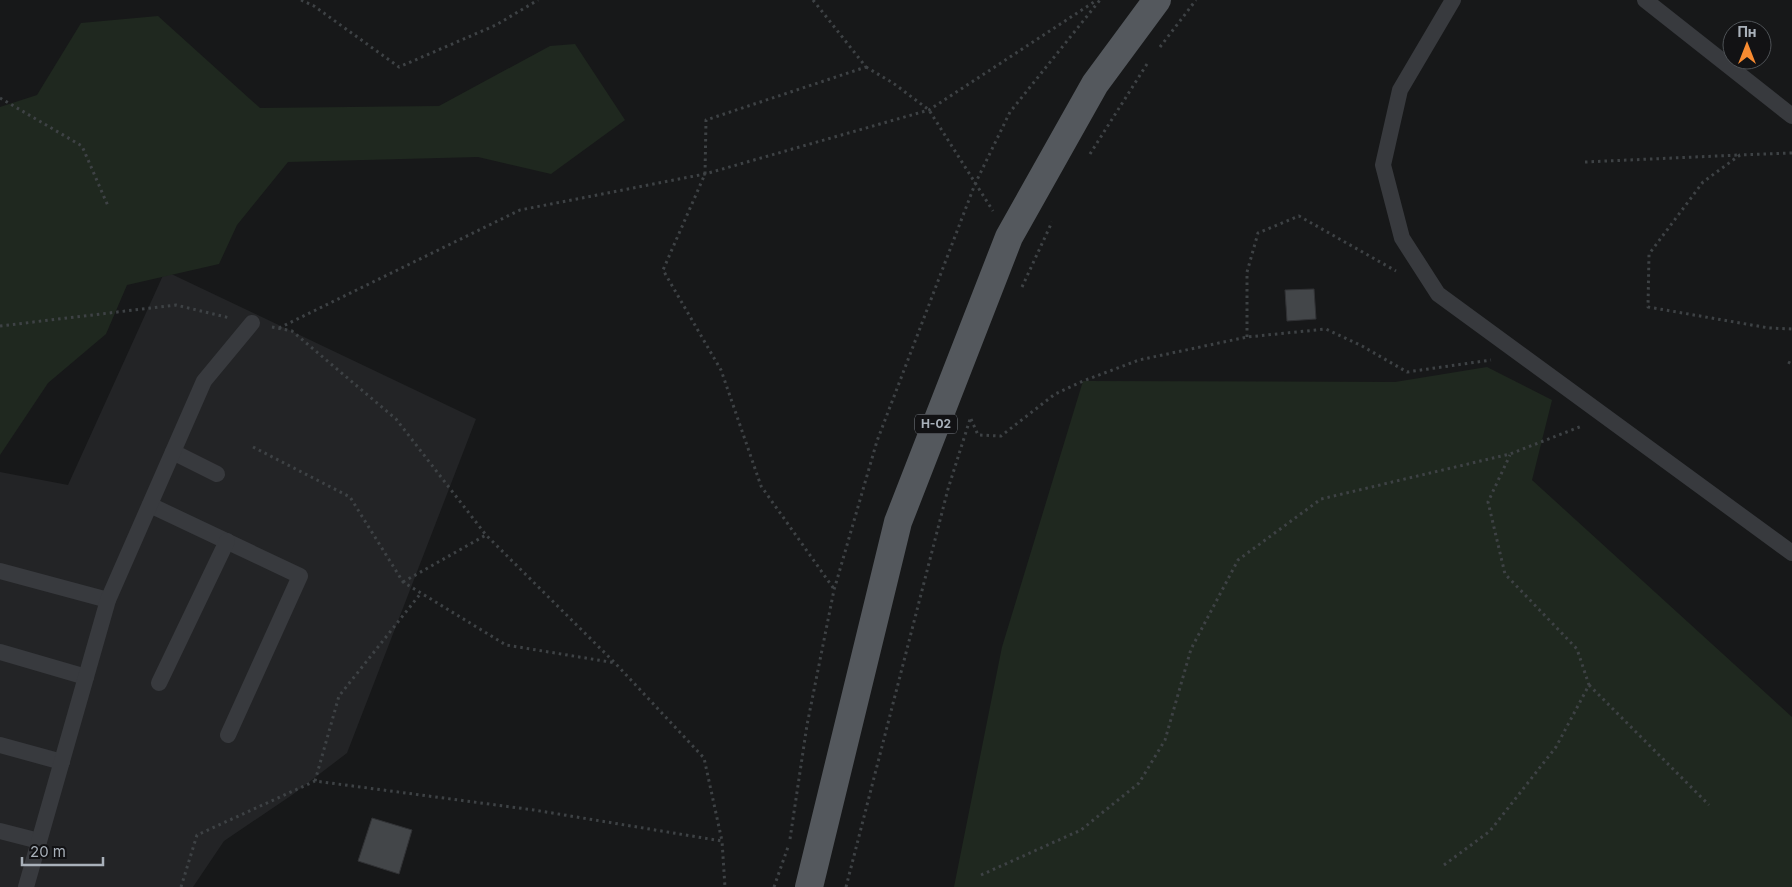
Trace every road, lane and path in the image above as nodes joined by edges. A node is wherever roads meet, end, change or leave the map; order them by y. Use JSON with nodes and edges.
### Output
{"nodes":[{"id":1,"x":301,"y":0,"type":"edge"},
{"id":2,"x":538,"y":0,"type":"edge"},
{"id":3,"x":814,"y":0,"type":"edge"},
{"id":4,"x":1099,"y":0,"type":"edge"},
{"id":5,"x":1157,"y":0,"type":"edge"},
{"id":6,"x":1196,"y":0,"type":"edge"},
{"id":7,"x":1453,"y":0,"type":"edge"},
{"id":8,"x":1645,"y":0,"type":"edge"},
{"id":9,"x":1155,"y":52,"type":"dead end"},
{"id":10,"x":1150,"y":60,"type":"dead end"},
{"id":11,"x":866,"y":67,"type":"junction"},
{"id":12,"x":0,"y":98,"type":"edge"},
{"id":13,"x":929,"y":110,"type":"junction"},
{"id":14,"x":1792,"y":116,"type":"edge"},
{"id":15,"x":1792,"y":153,"type":"edge"},
{"id":16,"x":1740,"y":155,"type":"junction"},
{"id":17,"x":1086,"y":160,"type":"dead end"},
{"id":18,"x":1585,"y":162,"type":"dead end"},
{"id":19,"x":705,"y":174,"type":"junction"},
{"id":20,"x":975,"y":184,"type":"junction"},
{"id":21,"x":108,"y":206,"type":"dead end"},
{"id":22,"x":1052,"y":221,"type":"dead end"},
{"id":23,"x":1009,"y":237,"type":"junction"},
{"id":24,"x":1396,"y":271,"type":"dead end"},
{"id":25,"x":1019,"y":293,"type":"dead end"},
{"id":26,"x":252,"y":323,"type":"junction"},
{"id":27,"x":0,"y":326,"type":"edge"},
{"id":28,"x":279,"y":329,"type":"junction"},
{"id":29,"x":1792,"y":329,"type":"edge"},
{"id":30,"x":1246,"y":337,"type":"junction"},
{"id":31,"x":1519,"y":354,"type":"junction"},
{"id":32,"x":974,"y":409,"type":"dead end"},
{"id":33,"x":1606,"y":417,"type":"junction"},
{"id":34,"x":971,"y":418,"type":"junction"},
{"id":35,"x":253,"y":448,"type":"dead end"},
{"id":36,"x":173,"y":452,"type":"junction"},
{"id":37,"x":1510,"y":454,"type":"junction"},
{"id":38,"x":218,"y":474,"type":"dead end"},
{"id":39,"x":150,"y":505,"type":"junction"},
{"id":40,"x":486,"y":535,"type":"junction"},
{"id":41,"x":227,"y":541,"type":"junction"},
{"id":42,"x":1792,"y":553,"type":"edge"},
{"id":43,"x":0,"y":571,"type":"edge"},
{"id":44,"x":403,"y":582,"type":"junction"},
{"id":45,"x":834,"y":590,"type":"junction"},
{"id":46,"x":421,"y":593,"type":"junction"},
{"id":47,"x":108,"y":600,"type":"junction"},
{"id":48,"x":0,"y":652,"type":"edge"},
{"id":49,"x":616,"y":664,"type":"junction"},
{"id":50,"x":86,"y":677,"type":"junction"},
{"id":51,"x":159,"y":683,"type":"dead end"},
{"id":52,"x":1589,"y":685,"type":"junction"},
{"id":53,"x":228,"y":735,"type":"dead end"},
{"id":54,"x":0,"y":745,"type":"edge"},
{"id":55,"x":62,"y":762,"type":"junction"},
{"id":56,"x":314,"y":781,"type":"junction"},
{"id":57,"x":1709,"y":805,"type":"dead end"},
{"id":58,"x":0,"y":831,"type":"edge"},
{"id":59,"x":722,"y":840,"type":"junction"},
{"id":60,"x":39,"y":841,"type":"junction"},
{"id":61,"x":1444,"y":865,"type":"dead end"},
{"id":62,"x":981,"y":875,"type":"dead end"},
{"id":63,"x":26,"y":887,"type":"edge"},
{"id":64,"x":181,"y":887,"type":"edge"},
{"id":65,"x":725,"y":887,"type":"edge"},
{"id":66,"x":774,"y":887,"type":"edge"},
{"id":67,"x":809,"y":887,"type":"edge"},
{"id":68,"x":846,"y":887,"type":"edge"}],
"edges":[{"from":1,"to":2,"type":"path"},
{"from":3,"to":11,"type":"path"},
{"from":4,"to":13,"type":"path"},
{"from":4,"to":20,"type":"path"},
{"from":5,"to":23,"type":"main road","number":"Н-02"},
{"from":6,"to":9,"type":"path"},
{"from":7,"to":31,"type":"lane"},
{"from":8,"to":14,"type":"lane"},
{"from":10,"to":17,"type":"path"},
{"from":11,"to":13,"type":"path"},
{"from":11,"to":19,"type":"path"},
{"from":12,"to":21,"type":"path"},
{"from":13,"to":19,"type":"path"},
{"from":13,"to":20,"type":"path"},
{"from":15,"to":16,"type":"path"},
{"from":16,"to":18,"type":"path"},
{"from":16,"to":29,"type":"path"},
{"from":19,"to":28,"type":"path"},
{"from":19,"to":45,"type":"path"},
{"from":20,"to":23,"type":"path"},
{"from":20,"to":45,"type":"path"},
{"from":22,"to":25,"type":"path"},
{"from":23,"to":67,"type":"main road","number":"Н-02"},
{"from":24,"to":30,"type":"path"},
{"from":26,"to":27,"type":"path"},
{"from":26,"to":28,"type":"path"},
{"from":26,"to":36,"type":"lane"},
{"from":28,"to":40,"type":"path"},
{"from":30,"to":31,"type":"path"},
{"from":30,"to":34,"type":"path"},
{"from":31,"to":33,"type":"lane"},
{"from":32,"to":34,"type":"path"},
{"from":33,"to":37,"type":"path"},
{"from":33,"to":42,"type":"lane"},
{"from":34,"to":68,"type":"path"},
{"from":35,"to":44,"type":"path"},
{"from":36,"to":38,"type":"lane"},
{"from":36,"to":39,"type":"lane"},
{"from":37,"to":52,"type":"path"},
{"from":37,"to":62,"type":"path"},
{"from":39,"to":41,"type":"lane"},
{"from":39,"to":47,"type":"lane"},
{"from":40,"to":44,"type":"path"},
{"from":40,"to":49,"type":"path"},
{"from":41,"to":51,"type":"lane"},
{"from":41,"to":53,"type":"lane"},
{"from":43,"to":47,"type":"lane"},
{"from":44,"to":46,"type":"path"},
{"from":45,"to":66,"type":"path"},
{"from":46,"to":49,"type":"path"},
{"from":46,"to":56,"type":"path"},
{"from":47,"to":50,"type":"lane"},
{"from":48,"to":50,"type":"lane"},
{"from":49,"to":59,"type":"path"},
{"from":50,"to":55,"type":"lane"},
{"from":52,"to":57,"type":"path"},
{"from":52,"to":61,"type":"path"},
{"from":54,"to":55,"type":"lane"},
{"from":55,"to":60,"type":"lane"},
{"from":56,"to":59,"type":"path"},
{"from":56,"to":64,"type":"path"},
{"from":58,"to":60,"type":"lane"},
{"from":59,"to":65,"type":"path"},
{"from":60,"to":63,"type":"lane"}]}
